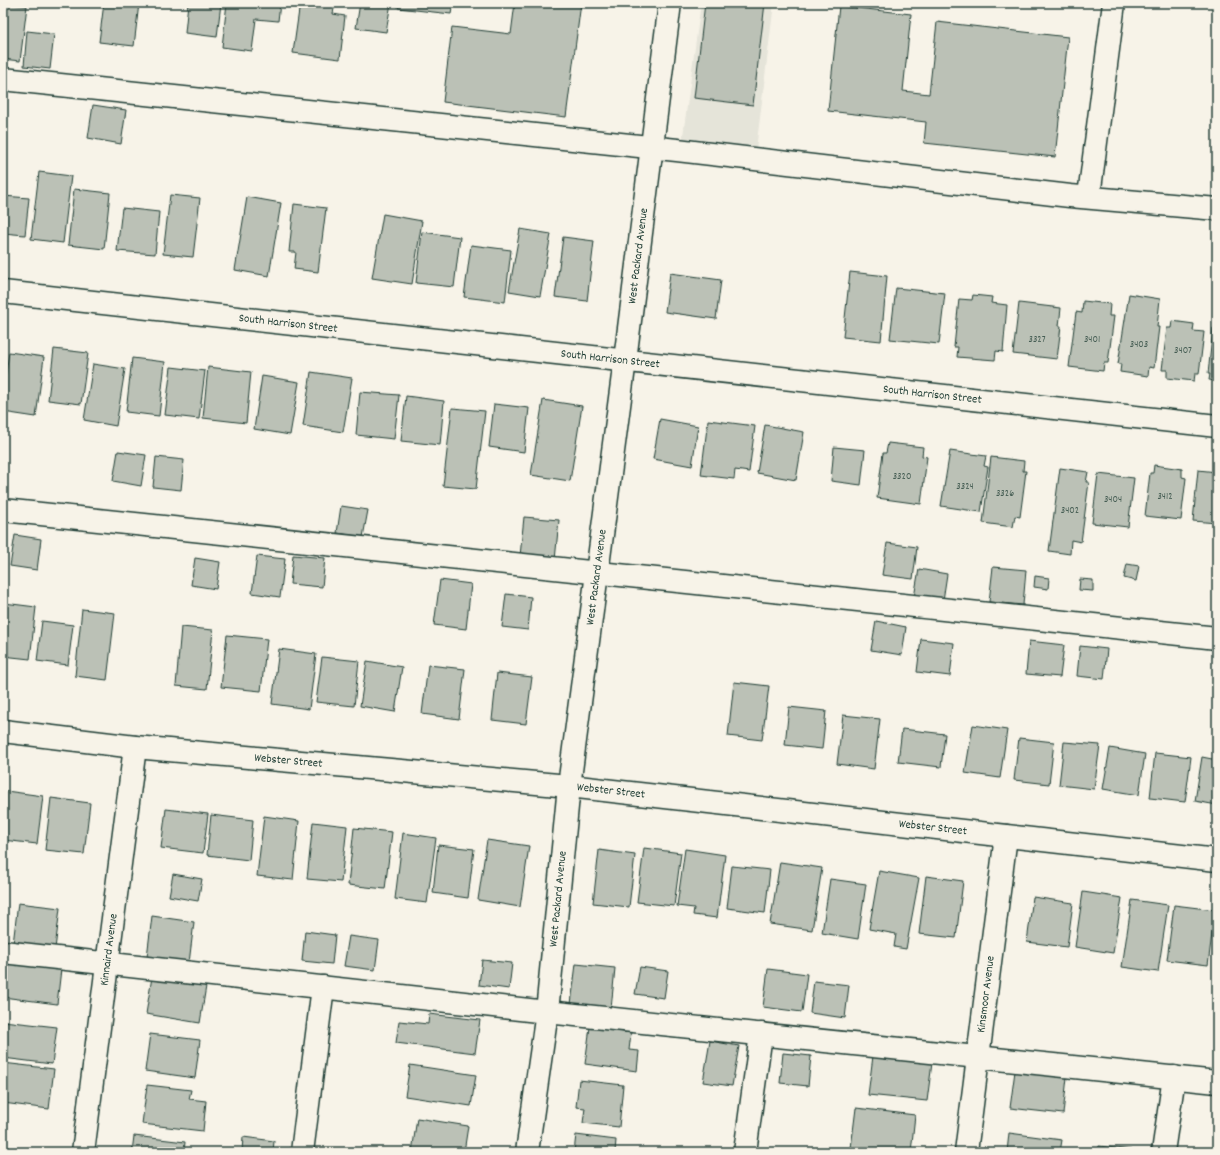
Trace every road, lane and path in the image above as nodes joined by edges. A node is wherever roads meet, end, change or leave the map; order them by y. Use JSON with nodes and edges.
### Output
{"nodes":[{"id":1,"x":670,"y":3,"type":"edge"},
{"id":2,"x":1114,"y":3,"type":"edge"},
{"id":3,"x":3,"y":78,"type":"edge"},
{"id":4,"x":652,"y":147,"type":"junction"},
{"id":5,"x":1089,"y":196,"type":"junction"},
{"id":6,"x":1217,"y":209,"type":"edge"},
{"id":7,"x":3,"y":292,"type":"edge"},
{"id":8,"x":626,"y":360,"type":"junction"},
{"id":9,"x":1217,"y":426,"type":"edge"},
{"id":10,"x":3,"y":510,"type":"edge"},
{"id":11,"x":598,"y":573,"type":"junction"},
{"id":12,"x":1217,"y":638,"type":"edge"},
{"id":13,"x":3,"y":731,"type":"edge"},
{"id":14,"x":136,"y":747,"type":"junction"},
{"id":15,"x":568,"y":786,"type":"junction"},
{"id":16,"x":1006,"y":836,"type":"junction"},
{"id":17,"x":1217,"y":860,"type":"edge"},
{"id":18,"x":3,"y":952,"type":"edge"},
{"id":19,"x":108,"y":962,"type":"junction"},
{"id":20,"x":323,"y":987,"type":"junction"},
{"id":21,"x":547,"y":1012,"type":"junction"},
{"id":22,"x":761,"y":1034,"type":"junction"},
{"id":23,"x":978,"y":1056,"type":"junction"},
{"id":24,"x":1174,"y":1077,"type":"junction"},
{"id":25,"x":1217,"y":1082,"type":"edge"},
{"id":26,"x":83,"y":1152,"type":"edge"},
{"id":27,"x":302,"y":1152,"type":"edge"},
{"id":28,"x":526,"y":1152,"type":"edge"},
{"id":29,"x":745,"y":1152,"type":"edge"},
{"id":30,"x":966,"y":1152,"type":"edge"},
{"id":31,"x":1164,"y":1152,"type":"edge"}],
"edges":[{"from":1,"to":4,"type":"street","name":"West Packard Avenue"},
{"from":2,"to":5,"type":"street"},
{"from":3,"to":4,"type":"street"},
{"from":4,"to":5,"type":"street"},
{"from":4,"to":8,"type":"street","name":"West Packard Avenue"},
{"from":5,"to":6,"type":"street"},
{"from":7,"to":8,"type":"street","name":"South Harrison Street"},
{"from":8,"to":9,"type":"street","name":"South Harrison Street"},
{"from":8,"to":11,"type":"street","name":"West Packard Avenue"},
{"from":10,"to":11,"type":"street"},
{"from":11,"to":12,"type":"street"},
{"from":11,"to":15,"type":"street","name":"West Packard Avenue"},
{"from":13,"to":14,"type":"street","name":"Webster Street"},
{"from":14,"to":15,"type":"street","name":"Webster Street"},
{"from":14,"to":19,"type":"street","name":"Kinnaird Avenue"},
{"from":15,"to":16,"type":"street","name":"Webster Street"},
{"from":15,"to":21,"type":"street","name":"West Packard Avenue"},
{"from":16,"to":17,"type":"street","name":"Webster Street"},
{"from":16,"to":23,"type":"street","name":"Kinsmoor Avenue"},
{"from":18,"to":19,"type":"street"},
{"from":19,"to":20,"type":"street"},
{"from":19,"to":26,"type":"street","name":"Kinnaird Avenue"},
{"from":20,"to":21,"type":"street"},
{"from":20,"to":27,"type":"street"},
{"from":21,"to":22,"type":"street"},
{"from":21,"to":28,"type":"street","name":"West Packard Avenue"},
{"from":22,"to":23,"type":"street"},
{"from":22,"to":29,"type":"street"},
{"from":23,"to":24,"type":"street"},
{"from":23,"to":30,"type":"street","name":"Kinsmoor Avenue"},
{"from":24,"to":25,"type":"street"},
{"from":24,"to":31,"type":"street"}]}
